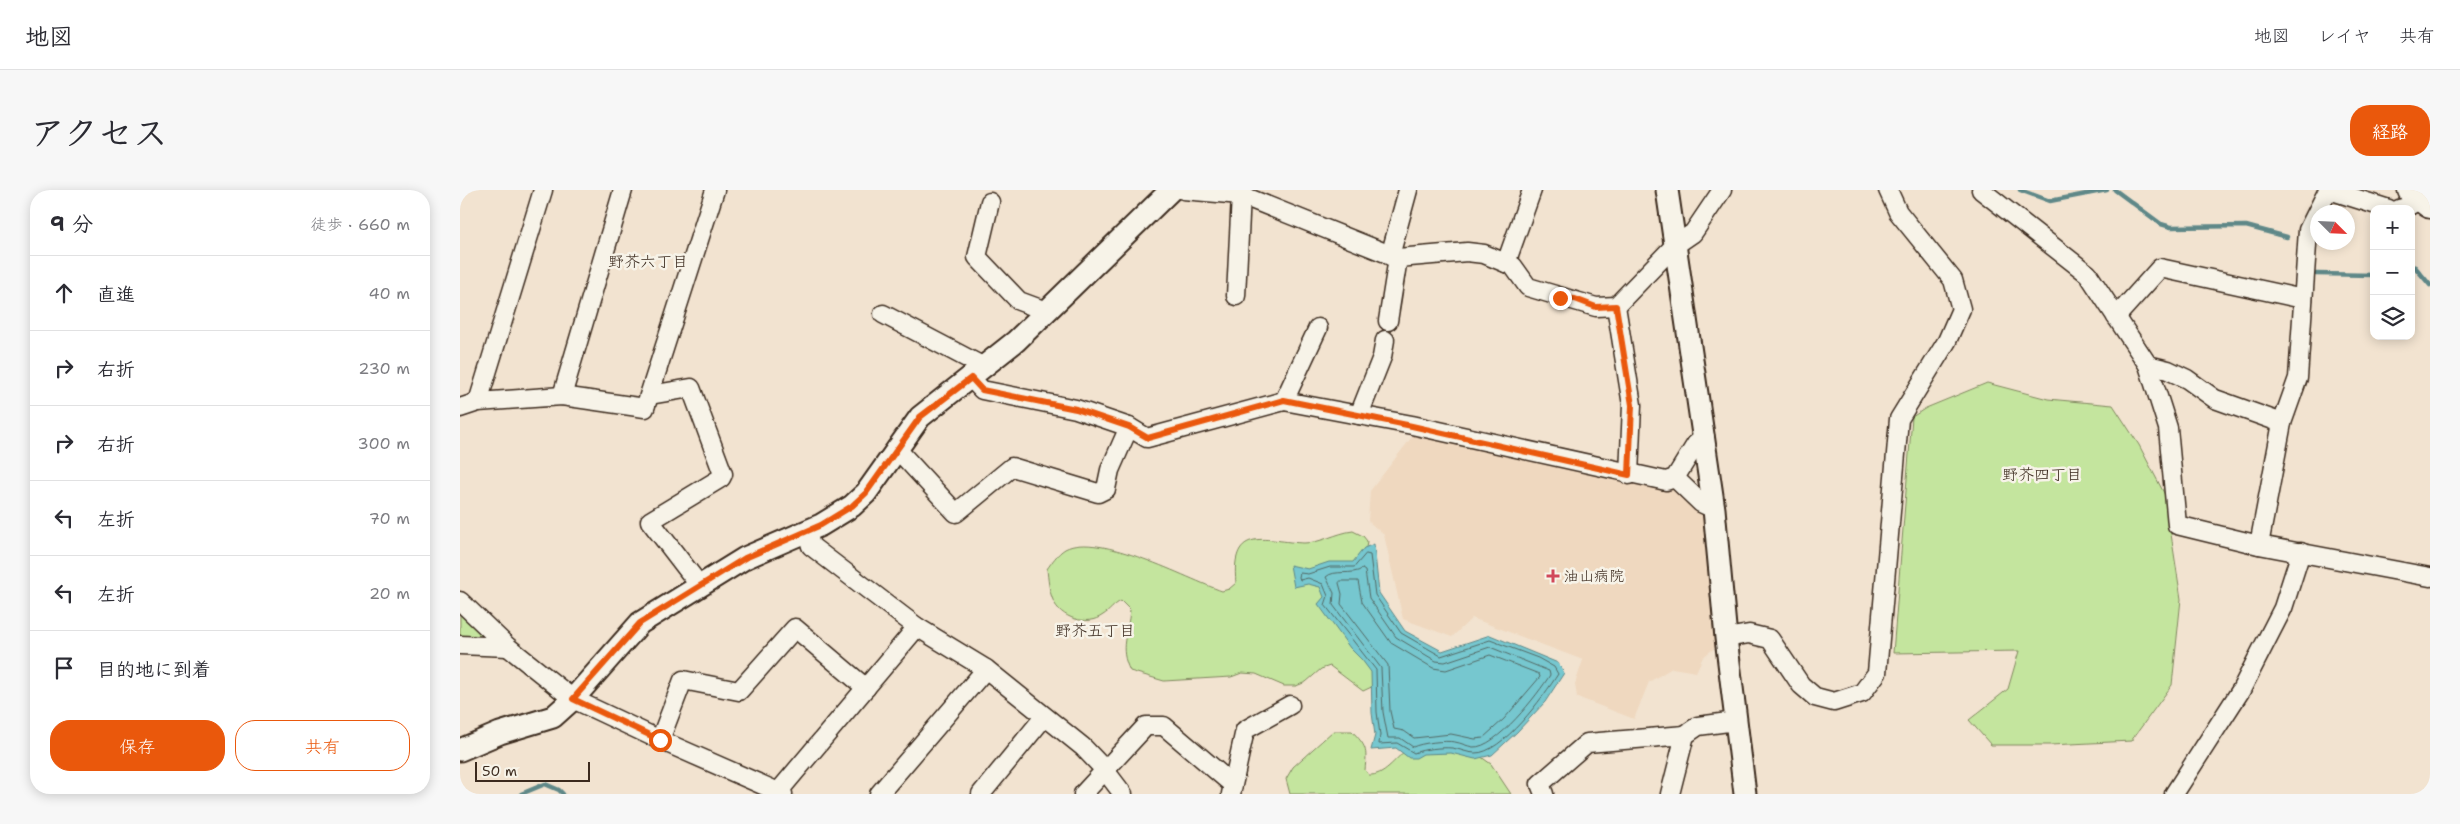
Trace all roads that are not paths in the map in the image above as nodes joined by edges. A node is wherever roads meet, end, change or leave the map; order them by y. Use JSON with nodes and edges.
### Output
{"nodes":[{"id":1,"x":543,"y":190,"type":"edge"},
{"id":2,"x":623,"y":190,"type":"edge"},
{"id":3,"x":715,"y":190,"type":"edge"},
{"id":4,"x":1408,"y":190,"type":"edge"},
{"id":5,"x":1532,"y":190,"type":"edge"},
{"id":6,"x":1667,"y":190,"type":"edge"},
{"id":7,"x":1722,"y":190,"type":"edge"},
{"id":8,"x":1888,"y":190,"type":"edge"},
{"id":9,"x":1981,"y":190,"type":"edge"},
{"id":10,"x":2329,"y":190,"type":"edge"},
{"id":11,"x":1170,"y":191,"type":"edge"},
{"id":12,"x":1241,"y":195,"type":"junction"},
{"id":13,"x":990,"y":202,"type":"dead end"},
{"id":14,"x":2376,"y":205,"type":"edge"},
{"id":15,"x":1674,"y":246,"type":"junction"},
{"id":16,"x":1394,"y":257,"type":"junction"},
{"id":17,"x":1506,"y":263,"type":"junction"},
{"id":18,"x":1236,"y":296,"type":"dead end"},
{"id":19,"x":2303,"y":299,"type":"junction"},
{"id":20,"x":1616,"y":306,"type":"junction"},
{"id":21,"x":1046,"y":311,"type":"junction"},
{"id":22,"x":884,"y":314,"type":"dead end"},
{"id":23,"x":2116,"y":317,"type":"junction"},
{"id":24,"x":1388,"y":321,"type":"dead end"},
{"id":25,"x":1318,"y":328,"type":"dead end"},
{"id":26,"x":1385,"y":340,"type":"dead end"},
{"id":27,"x":2148,"y":365,"type":"junction"},
{"id":28,"x":978,"y":373,"type":"junction"},
{"id":29,"x":650,"y":395,"type":"junction"},
{"id":30,"x":562,"y":396,"type":"junction"},
{"id":31,"x":1284,"y":400,"type":"junction"},
{"id":32,"x":478,"y":402,"type":"junction"},
{"id":33,"x":460,"y":408,"type":"edge"},
{"id":34,"x":1359,"y":415,"type":"junction"},
{"id":35,"x":2282,"y":423,"type":"junction"},
{"id":36,"x":1129,"y":427,"type":"junction"},
{"id":37,"x":1705,"y":437,"type":"junction"},
{"id":38,"x":896,"y":448,"type":"junction"},
{"id":39,"x":1629,"y":475,"type":"junction"},
{"id":40,"x":1675,"y":478,"type":"junction"},
{"id":41,"x":1714,"y":509,"type":"junction"},
{"id":42,"x":807,"y":532,"type":"junction"},
{"id":43,"x":2259,"y":545,"type":"junction"},
{"id":44,"x":2301,"y":552,"type":"junction"},
{"id":45,"x":2430,"y":577,"type":"edge"},
{"id":46,"x":700,"y":586,"type":"junction"},
{"id":47,"x":460,"y":601,"type":"edge"},
{"id":48,"x":917,"y":627,"type":"junction"},
{"id":49,"x":1726,"y":638,"type":"junction"},
{"id":50,"x":460,"y":645,"type":"edge"},
{"id":51,"x":508,"y":647,"type":"junction"},
{"id":52,"x":986,"y":669,"type":"junction"},
{"id":53,"x":866,"y":688,"type":"junction"},
{"id":54,"x":573,"y":699,"type":"junction"},
{"id":55,"x":1290,"y":705,"type":"dead end"},
{"id":56,"x":1044,"y":717,"type":"junction"},
{"id":57,"x":1736,"y":720,"type":"junction"},
{"id":58,"x":1685,"y":735,"type":"junction"},
{"id":59,"x":660,"y":740,"type":"junction"},
{"id":60,"x":460,"y":750,"type":"edge"},
{"id":61,"x":1104,"y":769,"type":"junction"},
{"id":62,"x":1231,"y":789,"type":"edge"},
{"id":63,"x":781,"y":792,"type":"edge"},
{"id":64,"x":879,"y":794,"type":"edge"},
{"id":65,"x":981,"y":794,"type":"edge"},
{"id":66,"x":1082,"y":794,"type":"edge"},
{"id":67,"x":1123,"y":794,"type":"edge"},
{"id":68,"x":1544,"y":794,"type":"edge"},
{"id":69,"x":1670,"y":794,"type":"edge"},
{"id":70,"x":1745,"y":794,"type":"edge"},
{"id":71,"x":2174,"y":794,"type":"edge"}],
"edges":[{"from":1,"to":32,"type":"street"},
{"from":2,"to":30,"type":"street"},
{"from":3,"to":29,"type":"street"},
{"from":4,"to":16,"type":"street"},
{"from":5,"to":17,"type":"street"},
{"from":6,"to":15,"type":"street"},
{"from":7,"to":15,"type":"street"},
{"from":8,"to":49,"type":"street"},
{"from":9,"to":23,"type":"street"},
{"from":10,"to":14,"type":"street"},
{"from":10,"to":19,"type":"street"},
{"from":11,"to":12,"type":"street"},
{"from":11,"to":21,"type":"street"},
{"from":12,"to":16,"type":"street"},
{"from":12,"to":18,"type":"street"},
{"from":13,"to":21,"type":"street"},
{"from":15,"to":20,"type":"street"},
{"from":15,"to":37,"type":"street"},
{"from":16,"to":17,"type":"street"},
{"from":16,"to":24,"type":"street"},
{"from":17,"to":20,"type":"street"},
{"from":19,"to":23,"type":"street"},
{"from":19,"to":35,"type":"street"},
{"from":20,"to":39,"type":"street"},
{"from":21,"to":28,"type":"street"},
{"from":22,"to":28,"type":"street"},
{"from":23,"to":27,"type":"street"},
{"from":25,"to":31,"type":"street"},
{"from":26,"to":34,"type":"street"},
{"from":27,"to":35,"type":"street"},
{"from":27,"to":43,"type":"street"},
{"from":28,"to":36,"type":"street"},
{"from":28,"to":38,"type":"street"},
{"from":29,"to":30,"type":"street"},
{"from":29,"to":46,"type":"street"},
{"from":30,"to":32,"type":"street"},
{"from":31,"to":34,"type":"street"},
{"from":31,"to":36,"type":"street"},
{"from":32,"to":33,"type":"street"},
{"from":34,"to":39,"type":"street"},
{"from":35,"to":43,"type":"street"},
{"from":36,"to":38,"type":"street"},
{"from":37,"to":40,"type":"street"},
{"from":37,"to":41,"type":"street"},
{"from":38,"to":42,"type":"street"},
{"from":39,"to":40,"type":"street"},
{"from":40,"to":41,"type":"street"},
{"from":41,"to":49,"type":"street"},
{"from":42,"to":46,"type":"street"},
{"from":42,"to":48,"type":"street"},
{"from":43,"to":44,"type":"street"},
{"from":44,"to":45,"type":"street"},
{"from":44,"to":71,"type":"street"},
{"from":46,"to":54,"type":"street"},
{"from":47,"to":51,"type":"street"},
{"from":48,"to":52,"type":"street"},
{"from":48,"to":53,"type":"street"},
{"from":49,"to":57,"type":"street"},
{"from":50,"to":51,"type":"street"},
{"from":51,"to":54,"type":"street"},
{"from":52,"to":56,"type":"street"},
{"from":52,"to":64,"type":"street"},
{"from":53,"to":59,"type":"street"},
{"from":53,"to":63,"type":"street"},
{"from":54,"to":59,"type":"street"},
{"from":54,"to":60,"type":"street"},
{"from":55,"to":62,"type":"street"},
{"from":56,"to":61,"type":"street"},
{"from":56,"to":65,"type":"street"},
{"from":57,"to":58,"type":"street"},
{"from":57,"to":70,"type":"street"},
{"from":58,"to":68,"type":"street"},
{"from":58,"to":69,"type":"street"},
{"from":59,"to":63,"type":"street"},
{"from":61,"to":62,"type":"street"},
{"from":61,"to":66,"type":"street"},
{"from":61,"to":67,"type":"street"}]}
